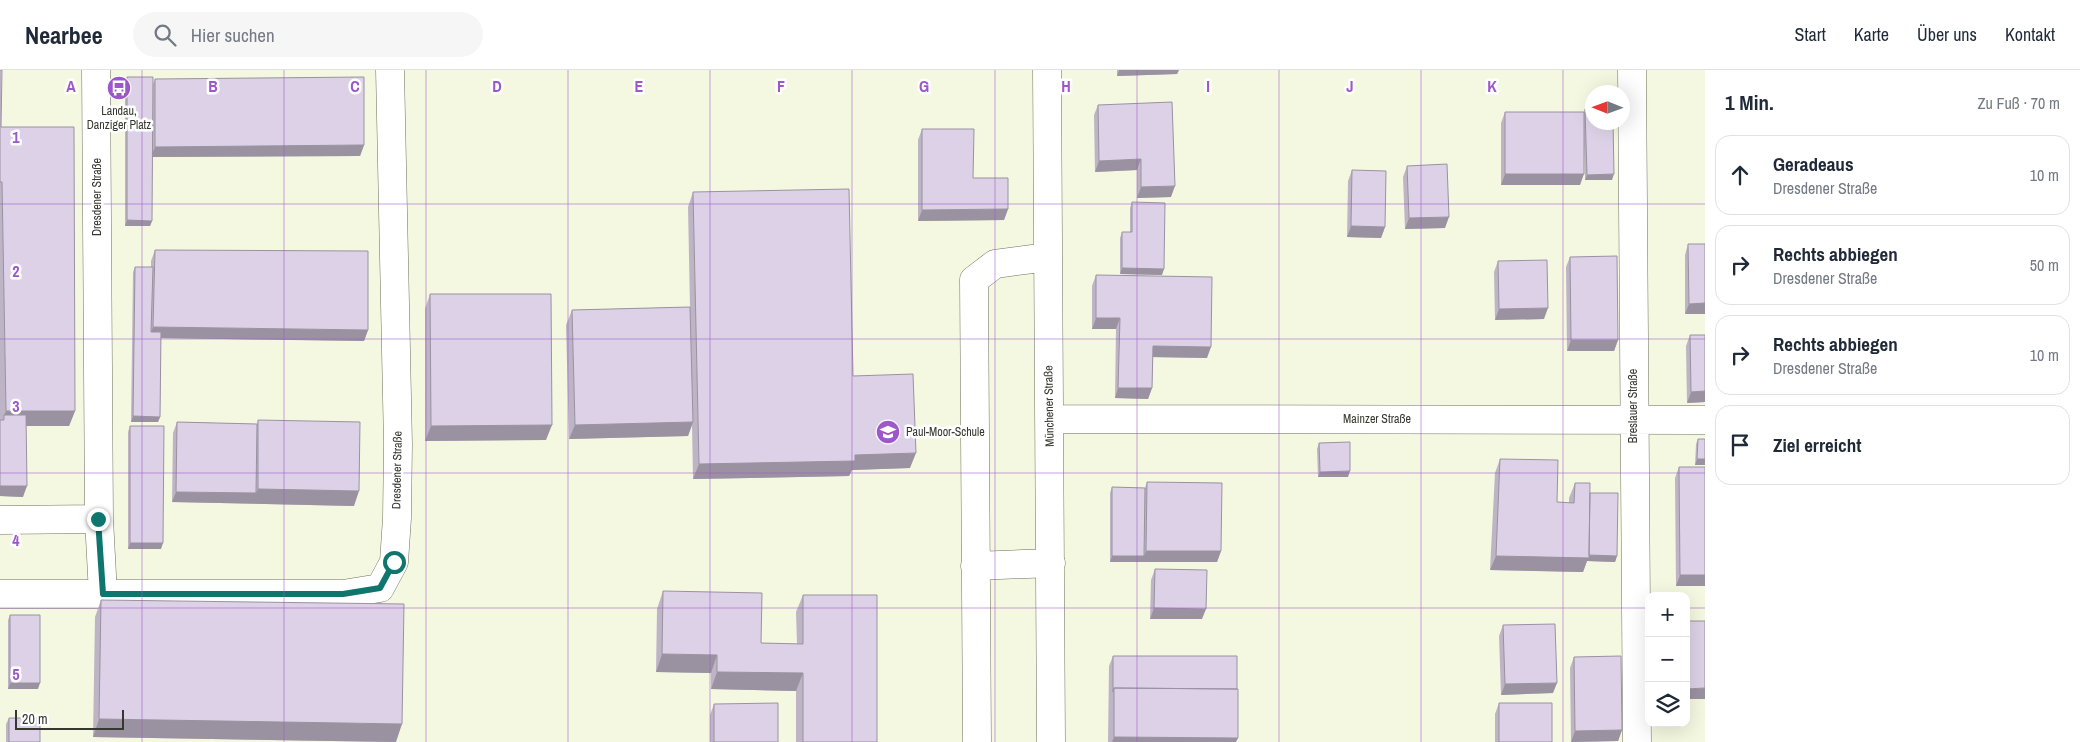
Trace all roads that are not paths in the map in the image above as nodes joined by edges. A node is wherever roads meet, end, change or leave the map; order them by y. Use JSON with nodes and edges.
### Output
{"nodes":[{"id":1,"x":96,"y":70,"type":"edge"},
{"id":2,"x":390,"y":70,"type":"edge"},
{"id":3,"x":1047,"y":70,"type":"edge"},
{"id":4,"x":1632,"y":70,"type":"edge"},
{"id":5,"x":1048,"y":257,"type":"junction"},
{"id":6,"x":1048,"y":419,"type":"junction"},
{"id":7,"x":1634,"y":420,"type":"junction"},
{"id":8,"x":1705,"y":420,"type":"edge"},
{"id":9,"x":98,"y":519,"type":"junction"},
{"id":10,"x":0,"y":520,"type":"edge"},
{"id":11,"x":1051,"y":563,"type":"junction"},
{"id":12,"x":976,"y":566,"type":"junction"},
{"id":13,"x":0,"y":594,"type":"edge"},
{"id":14,"x":103,"y":594,"type":"junction"},
{"id":15,"x":977,"y":742,"type":"edge"},
{"id":16,"x":1051,"y":742,"type":"edge"},
{"id":17,"x":1637,"y":742,"type":"edge"}],
"edges":[{"from":1,"to":9,"type":"street","name":"Dresdener Straße"},
{"from":2,"to":14,"type":"street","name":"Dresdener Straße"},
{"from":3,"to":5,"type":"street","name":"Münchener Straße"},
{"from":4,"to":7,"type":"street","name":"Breslauer Straße"},
{"from":5,"to":6,"type":"street","name":"Münchener Straße"},
{"from":5,"to":12,"type":"street"},
{"from":6,"to":7,"type":"street","name":"Mainzer Straße"},
{"from":6,"to":11,"type":"street","name":"Münchener Straße"},
{"from":7,"to":8,"type":"street","name":"Mainzer Straße"},
{"from":7,"to":17,"type":"street","name":"Breslauer Straße"},
{"from":9,"to":10,"type":"street"},
{"from":9,"to":14,"type":"street","name":"Dresdener Straße"},
{"from":11,"to":12,"type":"street"},
{"from":11,"to":16,"type":"street","name":"Münchener Straße"},
{"from":12,"to":15,"type":"street"},
{"from":13,"to":14,"type":"street","name":"Dresdener Straße"}]}
